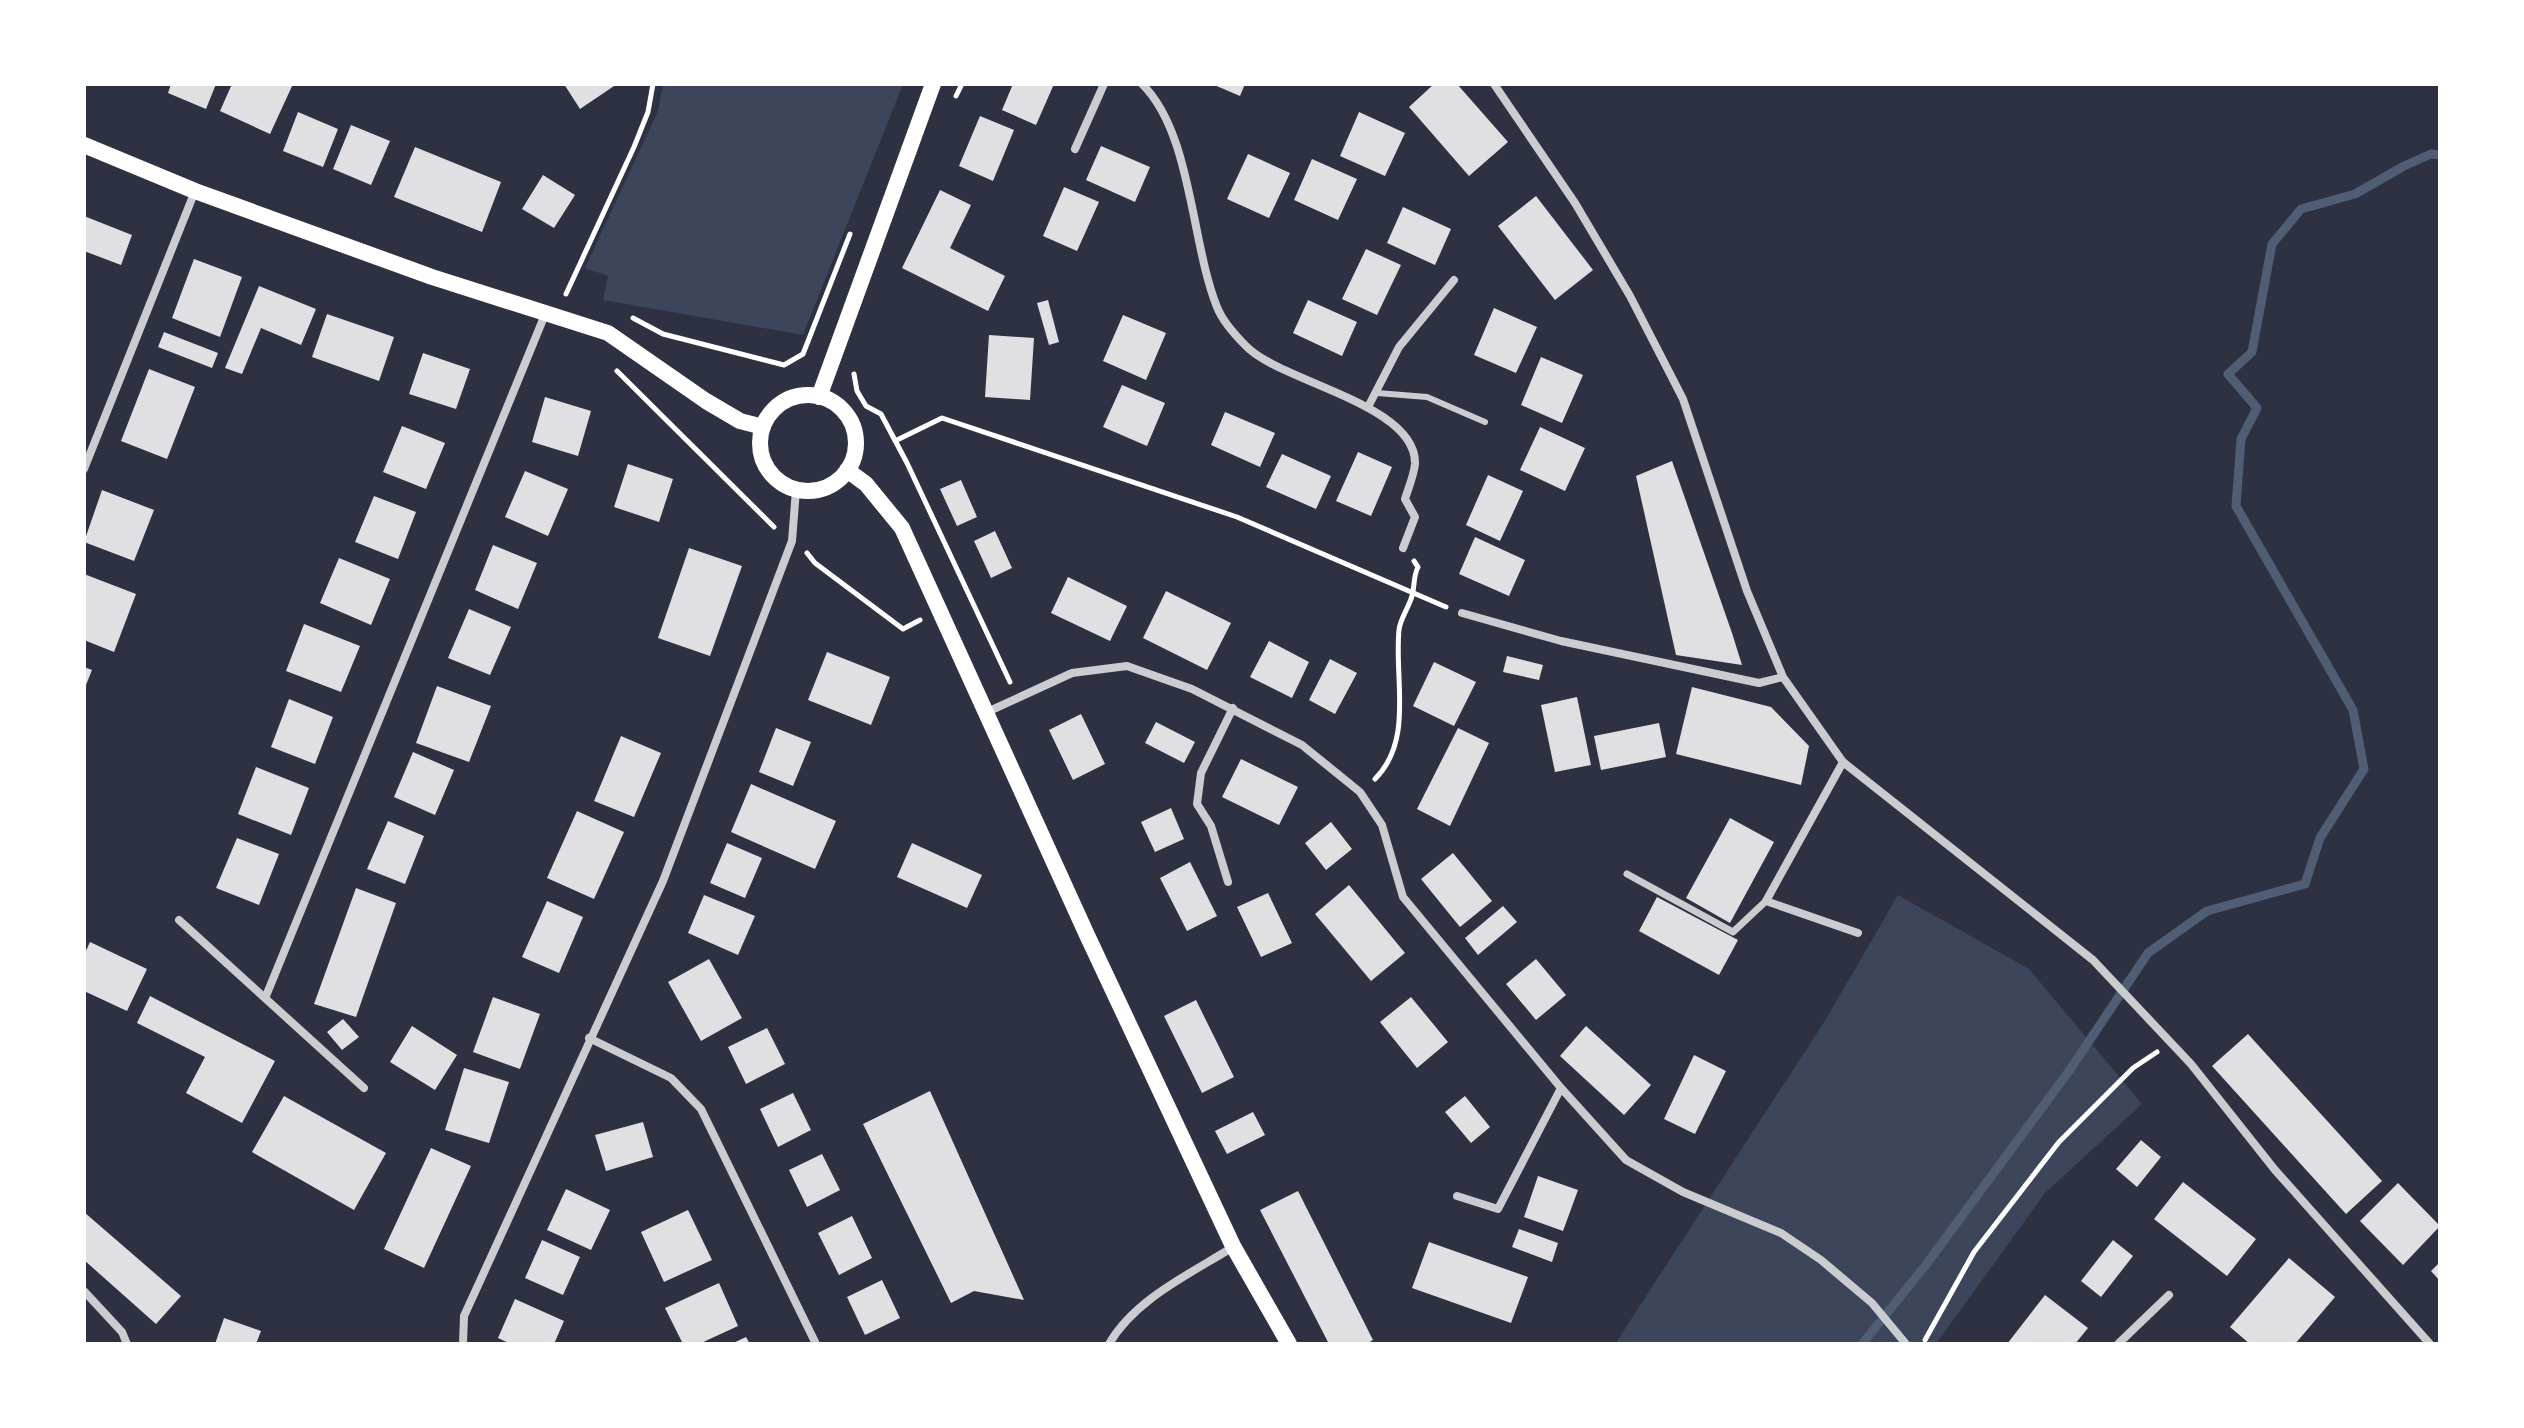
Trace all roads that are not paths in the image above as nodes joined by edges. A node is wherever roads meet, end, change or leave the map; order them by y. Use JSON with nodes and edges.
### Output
{"nodes":[{"id":1,"x":933,"y":84,"type":"edge"},
{"id":2,"x":1104,"y":84,"type":"edge"},
{"id":3,"x":1142,"y":84,"type":"edge"},
{"id":4,"x":1494,"y":84,"type":"edge"},
{"id":5,"x":84,"y":145,"type":"edge"},
{"id":6,"x":1075,"y":149,"type":"dead end"},
{"id":7,"x":195,"y":191,"type":"junction"},
{"id":8,"x":1454,"y":280,"type":"dead end"},
{"id":9,"x":546,"y":312,"type":"junction"},
{"id":10,"x":1377,"y":393,"type":"junction"},
{"id":11,"x":819,"y":397,"type":"junction"},
{"id":12,"x":1368,"y":407,"type":"junction"},
{"id":13,"x":1485,"y":422,"type":"dead end"},
{"id":14,"x":763,"y":427,"type":"junction"},
{"id":15,"x":84,"y":469,"type":"edge"},
{"id":16,"x":847,"y":470,"type":"junction"},
{"id":17,"x":796,"y":490,"type":"junction"},
{"id":18,"x":1403,"y":548,"type":"road end"},
{"id":19,"x":1462,"y":613,"type":"road end"},
{"id":20,"x":1783,"y":677,"type":"junction"},
{"id":21,"x":1233,"y":708,"type":"junction"},
{"id":22,"x":985,"y":713,"type":"junction"},
{"id":23,"x":1843,"y":762,"type":"junction"},
{"id":24,"x":1627,"y":874,"type":"dead end"},
{"id":25,"x":1228,"y":882,"type":"dead end"},
{"id":26,"x":1766,"y":901,"type":"junction"},
{"id":27,"x":179,"y":920,"type":"dead end"},
{"id":28,"x":1858,"y":933,"type":"dead end"},
{"id":29,"x":266,"y":996,"type":"junction"},
{"id":30,"x":589,"y":1038,"type":"junction"},
{"id":31,"x":364,"y":1088,"type":"dead end"},
{"id":32,"x":1561,"y":1088,"type":"junction"},
{"id":33,"x":1457,"y":1196,"type":"dead end"},
{"id":34,"x":1233,"y":1246,"type":"junction"},
{"id":35,"x":84,"y":1291,"type":"edge"},
{"id":36,"x":2169,"y":1295,"type":"dead end"},
{"id":37,"x":127,"y":1344,"type":"edge"},
{"id":38,"x":463,"y":1344,"type":"edge"},
{"id":39,"x":816,"y":1344,"type":"edge"},
{"id":40,"x":1109,"y":1344,"type":"edge"},
{"id":41,"x":1289,"y":1344,"type":"edge"},
{"id":42,"x":1906,"y":1344,"type":"edge"},
{"id":43,"x":2118,"y":1344,"type":"edge"},
{"id":44,"x":2430,"y":1344,"type":"edge"}],
"edges":[{"from":1,"to":11,"type":"main road"},
{"from":2,"to":6,"type":"street"},
{"from":3,"to":12,"type":"street"},
{"from":4,"to":20,"type":"street"},
{"from":5,"to":7,"type":"main road"},
{"from":7,"to":9,"type":"main road"},
{"from":7,"to":15,"type":"street"},
{"from":8,"to":10,"type":"street"},
{"from":9,"to":14,"type":"main road"},
{"from":9,"to":29,"type":"street"},
{"from":10,"to":12,"type":"street"},
{"from":10,"to":13,"type":"lane"},
{"from":11,"to":14,"type":"main road"},
{"from":11,"to":16,"type":"main road"},
{"from":12,"to":18,"type":"street"},
{"from":14,"to":17,"type":"main road"},
{"from":16,"to":17,"type":"main road"},
{"from":16,"to":22,"type":"main road"},
{"from":17,"to":30,"type":"street"},
{"from":19,"to":20,"type":"street"},
{"from":20,"to":23,"type":"street"},
{"from":21,"to":22,"type":"street"},
{"from":21,"to":25,"type":"street"},
{"from":21,"to":32,"type":"street"},
{"from":22,"to":34,"type":"main road"},
{"from":23,"to":26,"type":"street"},
{"from":23,"to":44,"type":"street"},
{"from":24,"to":26,"type":"street"},
{"from":26,"to":28,"type":"street"},
{"from":27,"to":29,"type":"street"},
{"from":29,"to":31,"type":"street"},
{"from":30,"to":38,"type":"street"},
{"from":30,"to":39,"type":"street"},
{"from":32,"to":33,"type":"street"},
{"from":32,"to":42,"type":"street"},
{"from":34,"to":40,"type":"street"},
{"from":34,"to":41,"type":"main road"},
{"from":35,"to":37,"type":"street"},
{"from":36,"to":43,"type":"street"}]}
